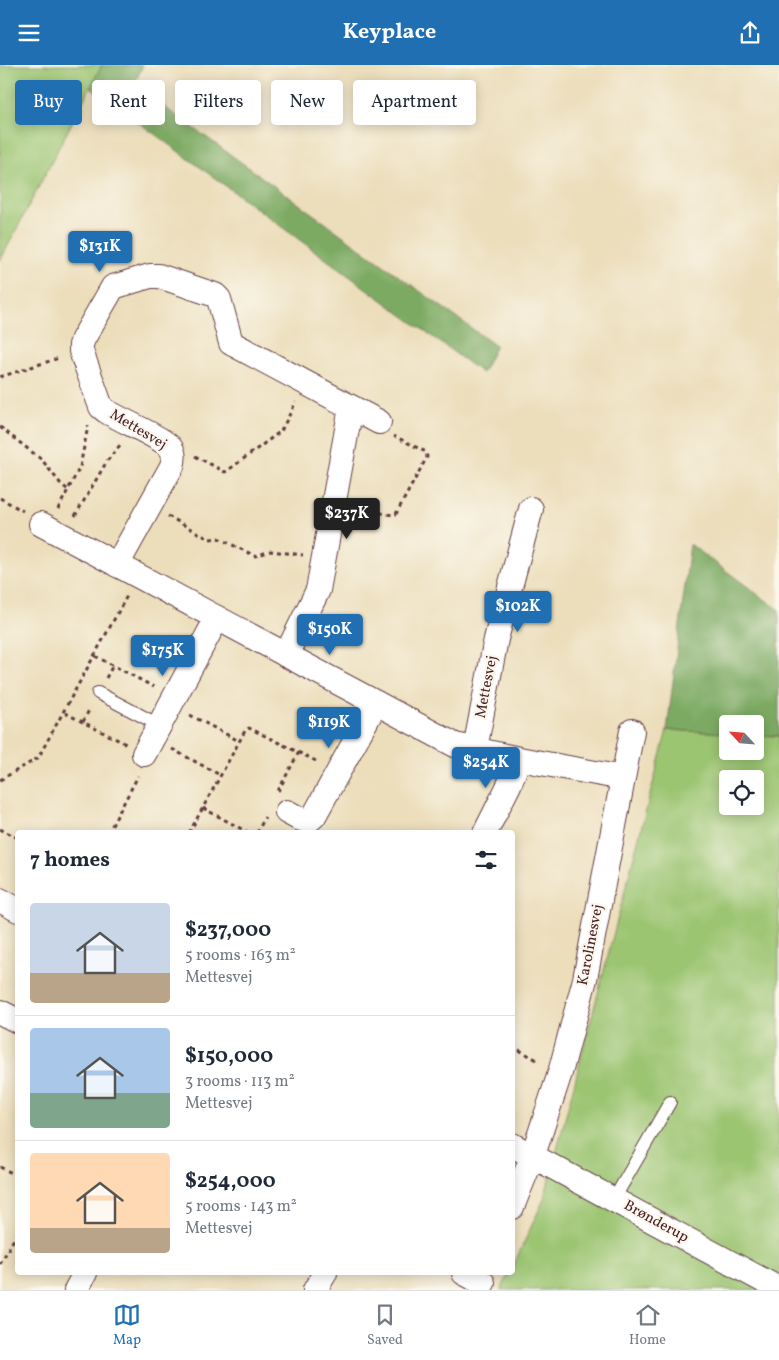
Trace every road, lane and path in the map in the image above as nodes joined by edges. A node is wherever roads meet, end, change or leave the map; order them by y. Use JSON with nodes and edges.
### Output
{"nodes":[{"id":1,"x":81,"y":351,"type":"junction"},
{"id":2,"x":0,"y":377,"type":"edge"},
{"id":3,"x":306,"y":383,"type":"junction"},
{"id":4,"x":101,"y":407,"type":"junction"},
{"id":5,"x":351,"y":407,"type":"junction"},
{"id":6,"x":379,"y":423,"type":"joint"},
{"id":7,"x":133,"y":426,"type":"junction"},
{"id":8,"x":0,"y":427,"type":"edge"},
{"id":9,"x":173,"y":453,"type":"junction"},
{"id":10,"x":68,"y":490,"type":"junction"},
{"id":11,"x":333,"y":505,"type":"junction"},
{"id":12,"x":150,"y":507,"type":"junction"},
{"id":13,"x":530,"y":509,"type":"dead end"},
{"id":14,"x":51,"y":530,"type":"junction"},
{"id":15,"x":324,"y":559,"type":"junction"},
{"id":16,"x":128,"y":570,"type":"junction"},
{"id":17,"x":217,"y":618,"type":"junction"},
{"id":18,"x":286,"y":655,"type":"junction"},
{"id":19,"x":95,"y":656,"type":"junction"},
{"id":20,"x":98,"y":693,"type":"dead end"},
{"id":21,"x":172,"y":701,"type":"junction"},
{"id":22,"x":376,"y":703,"type":"junction"},
{"id":23,"x":64,"y":713,"type":"junction"},
{"id":24,"x":632,"y":731,"type":"dead end"},
{"id":25,"x":151,"y":739,"type":"junction"},
{"id":26,"x":239,"y":741,"type":"junction"},
{"id":27,"x":475,"y":749,"type":"junction"},
{"id":28,"x":519,"y":759,"type":"junction"},
{"id":29,"x":338,"y":772,"type":"junction"},
{"id":30,"x":220,"y":775,"type":"junction"},
{"id":31,"x":623,"y":778,"type":"junction"},
{"id":32,"x":0,"y":780,"type":"edge"},
{"id":33,"x":202,"y":808,"type":"junction"},
{"id":34,"x":287,"y":812,"type":"dead end"},
{"id":35,"x":0,"y":829,"type":"edge"},
{"id":36,"x":110,"y":830,"type":"edge"},
{"id":37,"x":191,"y":830,"type":"edge"},
{"id":38,"x":243,"y":830,"type":"edge"},
{"id":39,"x":487,"y":830,"type":"edge"},
{"id":40,"x":15,"y":836,"type":"edge"},
{"id":41,"x":0,"y":900,"type":"edge"},
{"id":42,"x":15,"y":908,"type":"edge"},
{"id":43,"x":0,"y":1012,"type":"edge"},
{"id":44,"x":15,"y":1020,"type":"edge"},
{"id":45,"x":515,"y":1048,"type":"edge"},
{"id":46,"x":560,"y":1073,"type":"junction"},
{"id":47,"x":670,"y":1102,"type":"dead end"},
{"id":48,"x":523,"y":1150,"type":"edge"},
{"id":49,"x":0,"y":1167,"type":"edge"},
{"id":50,"x":15,"y":1174,"type":"edge"},
{"id":51,"x":515,"y":1191,"type":"edge"},
{"id":52,"x":614,"y":1199,"type":"junction"},
{"id":53,"x":15,"y":1236,"type":"edge"},
{"id":54,"x":0,"y":1264,"type":"edge"},
{"id":55,"x":84,"y":1275,"type":"edge"},
{"id":56,"x":324,"y":1275,"type":"edge"},
{"id":57,"x":779,"y":1289,"type":"edge"},
{"id":58,"x":76,"y":1290,"type":"edge"},
{"id":59,"x":315,"y":1290,"type":"edge"}],
"edges":[{"from":1,"to":2,"type":"path"},
{"from":1,"to":3,"type":"street"},
{"from":1,"to":4,"type":"street","name":"Mettesvej"},
{"from":3,"to":5,"type":"street"},
{"from":3,"to":9,"type":"path"},
{"from":4,"to":7,"type":"street","name":"Mettesvej"},
{"from":4,"to":10,"type":"path"},
{"from":5,"to":6,"type":"street"},
{"from":5,"to":11,"type":"street"},
{"from":6,"to":11,"type":"path"},
{"from":7,"to":9,"type":"street","name":"Mettesvej"},
{"from":7,"to":14,"type":"path"},
{"from":8,"to":10,"type":"path"},
{"from":9,"to":12,"type":"street","name":"Mettesvej"},
{"from":10,"to":14,"type":"path"},
{"from":11,"to":15,"type":"street"},
{"from":12,"to":15,"type":"path"},
{"from":12,"to":16,"type":"street","name":"Mettesvej"},
{"from":13,"to":27,"type":"street","name":"Mettesvej"},
{"from":14,"to":16,"type":"street"},
{"from":15,"to":18,"type":"street"},
{"from":16,"to":17,"type":"street"},
{"from":16,"to":19,"type":"path"},
{"from":17,"to":18,"type":"street"},
{"from":17,"to":21,"type":"street"},
{"from":18,"to":22,"type":"street"},
{"from":19,"to":21,"type":"path"},
{"from":19,"to":23,"type":"path"},
{"from":20,"to":25,"type":"lane"},
{"from":21,"to":25,"type":"street"},
{"from":21,"to":26,"type":"path"},
{"from":22,"to":27,"type":"street"},
{"from":22,"to":29,"type":"street"},
{"from":23,"to":25,"type":"path"},
{"from":23,"to":32,"type":"path"},
{"from":24,"to":31,"type":"street","name":"Karolinesvej"},
{"from":25,"to":30,"type":"path"},
{"from":25,"to":36,"type":"path"},
{"from":26,"to":29,"type":"path"},
{"from":26,"to":30,"type":"path"},
{"from":27,"to":28,"type":"street"},
{"from":28,"to":31,"type":"street"},
{"from":28,"to":39,"type":"street"},
{"from":29,"to":34,"type":"street"},
{"from":30,"to":33,"type":"path"},
{"from":31,"to":46,"type":"street","name":"Karolinesvej"},
{"from":33,"to":37,"type":"path"},
{"from":33,"to":38,"type":"path"},
{"from":35,"to":40,"type":"path"},
{"from":41,"to":42,"type":"street"},
{"from":43,"to":44,"type":"street"},
{"from":45,"to":46,"type":"path"},
{"from":46,"to":48,"type":"street","name":"Karolinesvej"},
{"from":47,"to":52,"type":"lane"},
{"from":48,"to":51,"type":"street","name":"Karolinesvej"},
{"from":48,"to":52,"type":"street","name":"Brønderup"},
{"from":49,"to":50,"type":"path"},
{"from":52,"to":57,"type":"street","name":"Brønderup"},
{"from":53,"to":54,"type":"path"},
{"from":55,"to":58,"type":"street"},
{"from":56,"to":59,"type":"street"}]}
